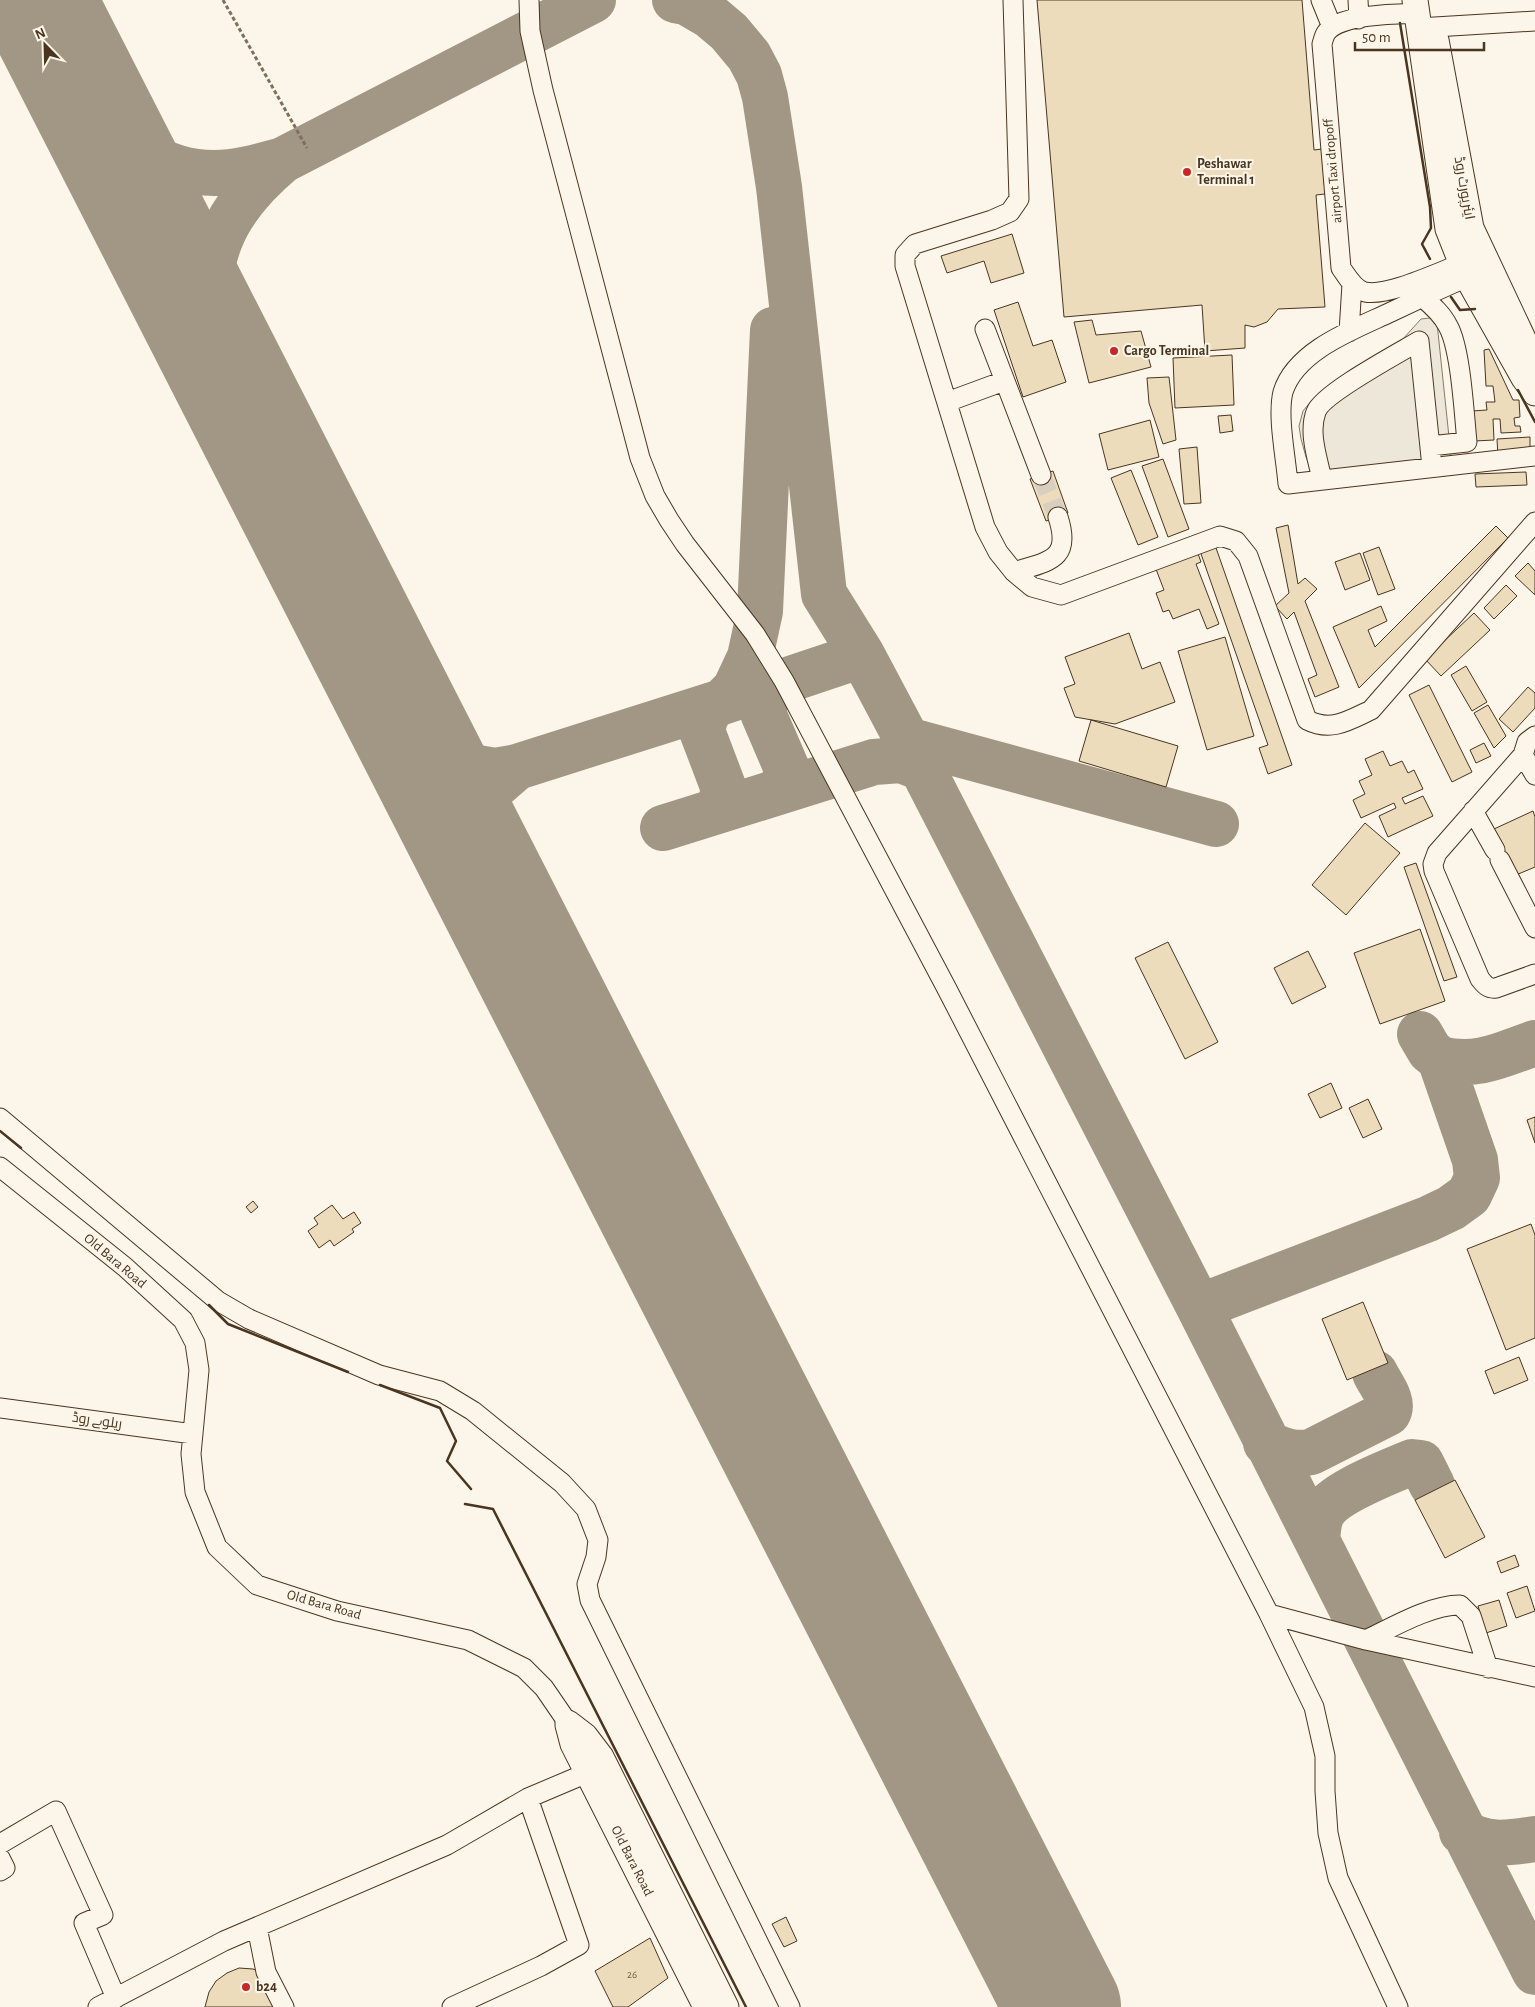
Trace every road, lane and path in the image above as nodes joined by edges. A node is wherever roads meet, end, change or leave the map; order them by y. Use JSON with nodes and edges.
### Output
{"nodes":[{"id":1,"x":223,"y":0,"type":"edge"},
{"id":2,"x":528,"y":0,"type":"edge"},
{"id":3,"x":1013,"y":0,"type":"edge"},
{"id":4,"x":1321,"y":0,"type":"edge"},
{"id":5,"x":1359,"y":9,"type":"edge"},
{"id":6,"x":1423,"y":13,"type":"edge"},
{"id":7,"x":1535,"y":21,"type":"edge"},
{"id":8,"x":1332,"y":27,"type":"junction"},
{"id":9,"x":307,"y":148,"type":"dead end"},
{"id":10,"x":1464,"y":270,"type":"junction"},
{"id":11,"x":1352,"y":284,"type":"junction"},
{"id":12,"x":1422,"y":297,"type":"junction"},
{"id":13,"x":985,"y":329,"type":"dead end"},
{"id":14,"x":1349,"y":332,"type":"junction"},
{"id":15,"x":1535,"y":364,"type":"edge"},
{"id":16,"x":1004,"y":381,"type":"junction"},
{"id":17,"x":1535,"y":393,"type":"edge"},
{"id":18,"x":947,"y":402,"type":"junction"},
{"id":19,"x":1430,"y":446,"type":"junction"},
{"id":20,"x":1535,"y":456,"type":"edge"},
{"id":21,"x":1432,"y":468,"type":"junction"},
{"id":22,"x":1041,"y":475,"type":"tunnel mouth"},
{"id":23,"x":1322,"y":480,"type":"junction"},
{"id":24,"x":1058,"y":516,"type":"tunnel mouth"},
{"id":25,"x":1535,"y":522,"type":"edge"},
{"id":26,"x":1014,"y":572,"type":"junction"},
{"id":27,"x":1535,"y":736,"type":"edge"},
{"id":28,"x":1524,"y":755,"type":"junction"},
{"id":29,"x":1535,"y":775,"type":"edge"},
{"id":30,"x":1473,"y":811,"type":"junction"},
{"id":31,"x":1535,"y":928,"type":"edge"},
{"id":32,"x":1535,"y":974,"type":"edge"},
{"id":33,"x":0,"y":1118,"type":"edge"},
{"id":34,"x":0,"y":1167,"type":"edge"},
{"id":35,"x":0,"y":1408,"type":"edge"},
{"id":36,"x":193,"y":1434,"type":"junction"},
{"id":37,"x":1269,"y":1614,"type":"junction"},
{"id":38,"x":1366,"y":1640,"type":"junction"},
{"id":39,"x":1488,"y":1668,"type":"junction"},
{"id":40,"x":1535,"y":1677,"type":"edge"},
{"id":41,"x":568,"y":1722,"type":"junction"},
{"id":42,"x":587,"y":1773,"type":"junction"},
{"id":43,"x":528,"y":1798,"type":"junction"},
{"id":44,"x":0,"y":1844,"type":"edge"},
{"id":45,"x":0,"y":1858,"type":"edge"},
{"id":46,"x":0,"y":1871,"type":"edge"},
{"id":47,"x":257,"y":1927,"type":"junction"},
{"id":48,"x":116,"y":1998,"type":"junction"},
{"id":49,"x":98,"y":2007,"type":"edge"},
{"id":50,"x":284,"y":2007,"type":"edge"},
{"id":51,"x":452,"y":2007,"type":"edge"},
{"id":52,"x":706,"y":2007,"type":"edge"},
{"id":53,"x":726,"y":2007,"type":"edge"},
{"id":54,"x":790,"y":2007,"type":"edge"},
{"id":55,"x":1398,"y":2007,"type":"edge"}],
"edges":[{"from":1,"to":9,"type":"path"},
{"from":2,"to":37,"type":"street"},
{"from":3,"to":18,"type":"street"},
{"from":4,"to":8,"type":"street"},
{"from":5,"to":6,"type":"street"},
{"from":5,"to":8,"type":"street"},
{"from":6,"to":7,"type":"street"},
{"from":6,"to":10,"type":"main road"},
{"from":6,"to":15,"type":"main road","name":"ایئرپورٹ روڈ"},
{"from":8,"to":11,"type":"street","name":"airport Taxi dropoff"},
{"from":10,"to":11,"type":"street"},
{"from":10,"to":12,"type":"street"},
{"from":10,"to":17,"type":"main road"},
{"from":11,"to":14,"type":"street"},
{"from":12,"to":14,"type":"street"},
{"from":12,"to":19,"type":"street"},
{"from":13,"to":16,"type":"street"},
{"from":14,"to":23,"type":"street"},
{"from":16,"to":18,"type":"street"},
{"from":16,"to":22,"type":"street"},
{"from":18,"to":26,"type":"street"},
{"from":19,"to":21,"type":"street"},
{"from":19,"to":23,"type":"street"},
{"from":20,"to":21,"type":"street"},
{"from":21,"to":23,"type":"street"},
{"from":24,"to":26,"type":"street"},
{"from":25,"to":26,"type":"street"},
{"from":27,"to":28,"type":"street"},
{"from":28,"to":29,"type":"street"},
{"from":28,"to":30,"type":"street"},
{"from":30,"to":31,"type":"street"},
{"from":30,"to":32,"type":"street"},
{"from":33,"to":54,"type":"street"},
{"from":34,"to":36,"type":"street","name":"Old Bara Road"},
{"from":35,"to":36,"type":"street","name":"ریلوے روڈ"},
{"from":36,"to":41,"type":"street","name":"Old Bara Road"},
{"from":37,"to":38,"type":"street"},
{"from":37,"to":55,"type":"street"},
{"from":38,"to":39,"type":"street"},
{"from":38,"to":39,"type":"street"},
{"from":39,"to":40,"type":"street"},
{"from":41,"to":42,"type":"main road","name":"Old Bara Road"},
{"from":41,"to":53,"type":"main road"},
{"from":42,"to":43,"type":"street"},
{"from":42,"to":52,"type":"main road","name":"Old Bara Road"},
{"from":43,"to":47,"type":"street"},
{"from":43,"to":51,"type":"street"},
{"from":44,"to":48,"type":"street"},
{"from":45,"to":46,"type":"street"},
{"from":47,"to":48,"type":"street"},
{"from":47,"to":50,"type":"street"},
{"from":48,"to":49,"type":"street"}]}
